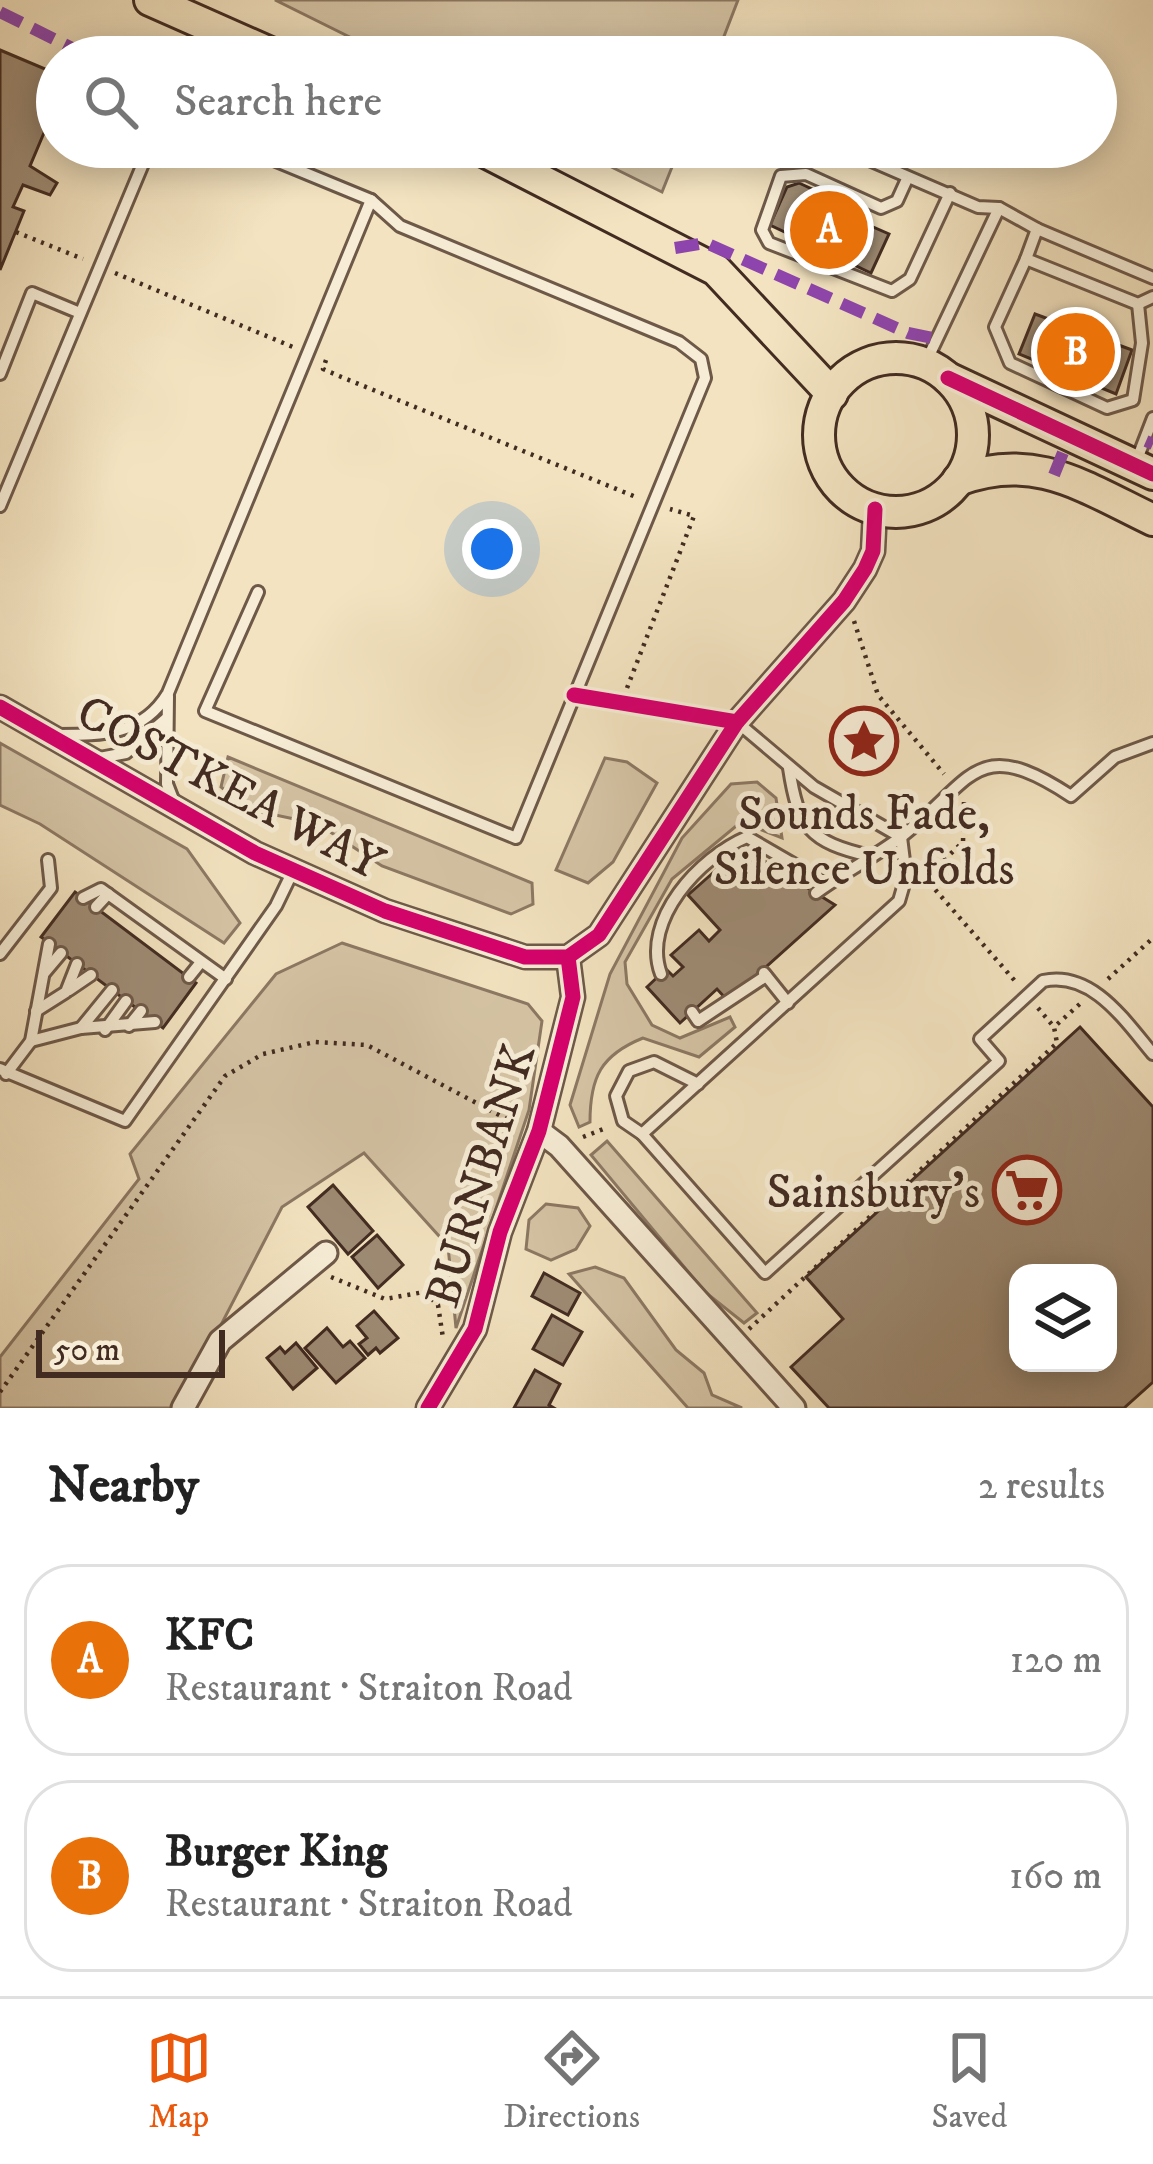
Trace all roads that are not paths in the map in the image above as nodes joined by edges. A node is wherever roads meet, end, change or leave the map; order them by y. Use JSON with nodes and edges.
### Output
{"nodes":[{"id":1,"x":151,"y":0,"type":"edge"},
{"id":2,"x":232,"y":36,"type":"edge"},
{"id":3,"x":141,"y":168,"type":"edge"},
{"id":4,"x":293,"y":168,"type":"edge"},
{"id":5,"x":517,"y":168,"type":"edge"},
{"id":6,"x":885,"y":168,"type":"edge"},
{"id":7,"x":907,"y":178,"type":"junction"},
{"id":8,"x":950,"y":193,"type":"junction"},
{"id":9,"x":371,"y":200,"type":"junction"},
{"id":10,"x":999,"y":208,"type":"junction"},
{"id":11,"x":1037,"y":229,"type":"junction"},
{"id":12,"x":1026,"y":259,"type":"junction"},
{"id":13,"x":1153,"y":278,"type":"edge"},
{"id":14,"x":1153,"y":297,"type":"edge"},
{"id":15,"x":1138,"y":304,"type":"junction"},
{"id":16,"x":80,"y":313,"type":"junction"},
{"id":17,"x":937,"y":371,"type":"junction"},
{"id":18,"x":0,"y":374,"type":"edge"},
{"id":19,"x":832,"y":394,"type":"junction"},
{"id":20,"x":1153,"y":418,"type":"edge"},
{"id":21,"x":1144,"y":470,"type":"edge"},
{"id":22,"x":958,"y":480,"type":"junction"},
{"id":23,"x":0,"y":506,"type":"edge"},
{"id":24,"x":874,"y":508,"type":"junction"},
{"id":25,"x":1153,"y":520,"type":"edge"},
{"id":26,"x":258,"y":592,"type":"dead end"},
{"id":27,"x":168,"y":693,"type":"junction"},
{"id":28,"x":574,"y":695,"type":"junction"},
{"id":29,"x":0,"y":707,"type":"edge"},
{"id":30,"x":167,"y":718,"type":"junction"},
{"id":31,"x":737,"y":722,"type":"junction"},
{"id":32,"x":49,"y":735,"type":"junction"},
{"id":33,"x":1153,"y":743,"type":"edge"},
{"id":34,"x":93,"y":759,"type":"junction"},
{"id":35,"x":789,"y":766,"type":"junction"},
{"id":36,"x":177,"y":808,"type":"junction"},
{"id":37,"x":901,"y":837,"type":"junction"},
{"id":38,"x":869,"y":856,"type":"junction"},
{"id":39,"x":48,"y":860,"type":"dead end"},
{"id":40,"x":292,"y":873,"type":"junction"},
{"id":41,"x":828,"y":884,"type":"junction"},
{"id":42,"x":816,"y":893,"type":"dead end"},
{"id":43,"x":108,"y":894,"type":"junction"},
{"id":44,"x":83,"y":898,"type":"dead end"},
{"id":45,"x":122,"y":905,"type":"junction"},
{"id":46,"x":96,"y":907,"type":"dead end"},
{"id":47,"x":136,"y":915,"type":"junction"},
{"id":48,"x":111,"y":919,"type":"dead end"},
{"id":49,"x":125,"y":929,"type":"dead end"},
{"id":50,"x":155,"y":929,"type":"junction"},
{"id":51,"x":171,"y":940,"type":"junction"},
{"id":52,"x":49,"y":944,"type":"dead end"},
{"id":53,"x":145,"y":944,"type":"dead end"},
{"id":54,"x":185,"y":951,"type":"junction"},
{"id":55,"x":62,"y":953,"type":"dead end"},
{"id":56,"x":0,"y":954,"type":"edge"},
{"id":57,"x":160,"y":955,"type":"dead end"},
{"id":58,"x":568,"y":957,"type":"junction"},
{"id":59,"x":201,"y":962,"type":"junction"},
{"id":60,"x":77,"y":964,"type":"dead end"},
{"id":61,"x":174,"y":966,"type":"dead end"},
{"id":62,"x":43,"y":974,"type":"junction"},
{"id":63,"x":661,"y":974,"type":"dead end"},
{"id":64,"x":92,"y":975,"type":"dead end"},
{"id":65,"x":189,"y":977,"type":"dead end"},
{"id":66,"x":226,"y":979,"type":"junction"},
{"id":67,"x":112,"y":990,"type":"dead end"},
{"id":68,"x":67,"y":992,"type":"junction"},
{"id":69,"x":126,"y":1000,"type":"dead end"},
{"id":70,"x":788,"y":1003,"type":"junction"},
{"id":71,"x":36,"y":1011,"type":"junction"},
{"id":72,"x":141,"y":1011,"type":"dead end"},
{"id":73,"x":692,"y":1012,"type":"dead end"},
{"id":74,"x":155,"y":1022,"type":"dead end"},
{"id":75,"x":129,"y":1026,"type":"junction"},
{"id":76,"x":81,"y":1028,"type":"junction"},
{"id":77,"x":105,"y":1030,"type":"junction"},
{"id":78,"x":31,"y":1041,"type":"junction"},
{"id":79,"x":1153,"y":1054,"type":"edge"},
{"id":80,"x":3,"y":1071,"type":"edge"},
{"id":81,"x":698,"y":1084,"type":"junction"},
{"id":82,"x":539,"y":1130,"type":"junction"},
{"id":83,"x":642,"y":1134,"type":"junction"},
{"id":84,"x":318,"y":1259,"type":"road end"},
{"id":85,"x":183,"y":1408,"type":"edge"},
{"id":86,"x":428,"y":1408,"type":"edge"},
{"id":87,"x":794,"y":1408,"type":"edge"}],
"edges":[{"from":1,"to":2,"type":"main road"},
{"from":3,"to":16,"type":"lane"},
{"from":4,"to":9,"type":"lane"},
{"from":5,"to":19,"type":"main road"},
{"from":6,"to":7,"type":"lane"},
{"from":7,"to":8,"type":"lane"},
{"from":7,"to":8,"type":"lane"},
{"from":8,"to":10,"type":"lane"},
{"from":9,"to":27,"type":"lane"},
{"from":9,"to":28,"type":"lane"},
{"from":10,"to":11,"type":"lane"},
{"from":10,"to":17,"type":"lane"},
{"from":11,"to":12,"type":"lane"},
{"from":11,"to":13,"type":"lane"},
{"from":12,"to":15,"type":"lane"},
{"from":12,"to":15,"type":"lane"},
{"from":14,"to":15,"type":"lane"},
{"from":16,"to":18,"type":"lane"},
{"from":16,"to":23,"type":"lane"},
{"from":17,"to":19,"type":"main road"},
{"from":17,"to":21,"type":"main road"},
{"from":17,"to":22,"type":"main road"},
{"from":19,"to":24,"type":"main road"},
{"from":20,"to":21,"type":"lane"},
{"from":22,"to":24,"type":"main road"},
{"from":22,"to":25,"type":"main road"},
{"from":24,"to":31,"type":"street"},
{"from":26,"to":28,"type":"lane"},
{"from":27,"to":30,"type":"lane"},
{"from":27,"to":32,"type":"lane"},
{"from":28,"to":31,"type":"lane"},
{"from":29,"to":32,"type":"street","name":"COSTKEA WAY"},
{"from":30,"to":34,"type":"lane"},
{"from":30,"to":36,"type":"lane"},
{"from":31,"to":35,"type":"lane"},
{"from":31,"to":58,"type":"street"},
{"from":32,"to":34,"type":"street","name":"COSTKEA WAY"},
{"from":33,"to":37,"type":"lane"},
{"from":34,"to":36,"type":"street","name":"COSTKEA WAY"},
{"from":35,"to":37,"type":"lane"},
{"from":35,"to":38,"type":"lane"},
{"from":36,"to":40,"type":"street","name":"COSTKEA WAY"},
{"from":37,"to":38,"type":"lane"},
{"from":37,"to":70,"type":"lane"},
{"from":38,"to":41,"type":"lane"},
{"from":39,"to":56,"type":"lane"},
{"from":40,"to":58,"type":"street","name":"COSTKEA WAY"},
{"from":40,"to":66,"type":"lane"},
{"from":41,"to":42,"type":"lane"},
{"from":41,"to":63,"type":"lane"},
{"from":43,"to":44,"type":"lane"},
{"from":43,"to":45,"type":"lane"},
{"from":43,"to":46,"type":"lane"},
{"from":45,"to":47,"type":"lane"},
{"from":45,"to":48,"type":"lane"},
{"from":47,"to":49,"type":"lane"},
{"from":47,"to":50,"type":"lane"},
{"from":50,"to":51,"type":"lane"},
{"from":50,"to":53,"type":"lane"},
{"from":51,"to":54,"type":"lane"},
{"from":51,"to":57,"type":"lane"},
{"from":52,"to":62,"type":"lane"},
{"from":54,"to":59,"type":"lane"},
{"from":54,"to":61,"type":"lane"},
{"from":55,"to":62,"type":"lane"},
{"from":58,"to":82,"type":"street","name":"BURNBANK"},
{"from":59,"to":65,"type":"lane"},
{"from":59,"to":66,"type":"lane"},
{"from":60,"to":68,"type":"lane"},
{"from":62,"to":71,"type":"lane"},
{"from":64,"to":68,"type":"lane"},
{"from":66,"to":80,"type":"lane"},
{"from":67,"to":76,"type":"lane"},
{"from":68,"to":71,"type":"lane"},
{"from":69,"to":77,"type":"lane"},
{"from":70,"to":73,"type":"lane"},
{"from":70,"to":81,"type":"lane"},
{"from":71,"to":78,"type":"lane"},
{"from":72,"to":75,"type":"lane"},
{"from":74,"to":75,"type":"lane"},
{"from":75,"to":77,"type":"lane"},
{"from":76,"to":77,"type":"lane"},
{"from":76,"to":78,"type":"lane"},
{"from":78,"to":80,"type":"lane"},
{"from":79,"to":83,"type":"lane"},
{"from":81,"to":83,"type":"lane"},
{"from":81,"to":83,"type":"lane"},
{"from":82,"to":86,"type":"street","name":"BURNBANK"},
{"from":82,"to":87,"type":"street"},
{"from":84,"to":85,"type":"street"}]}
